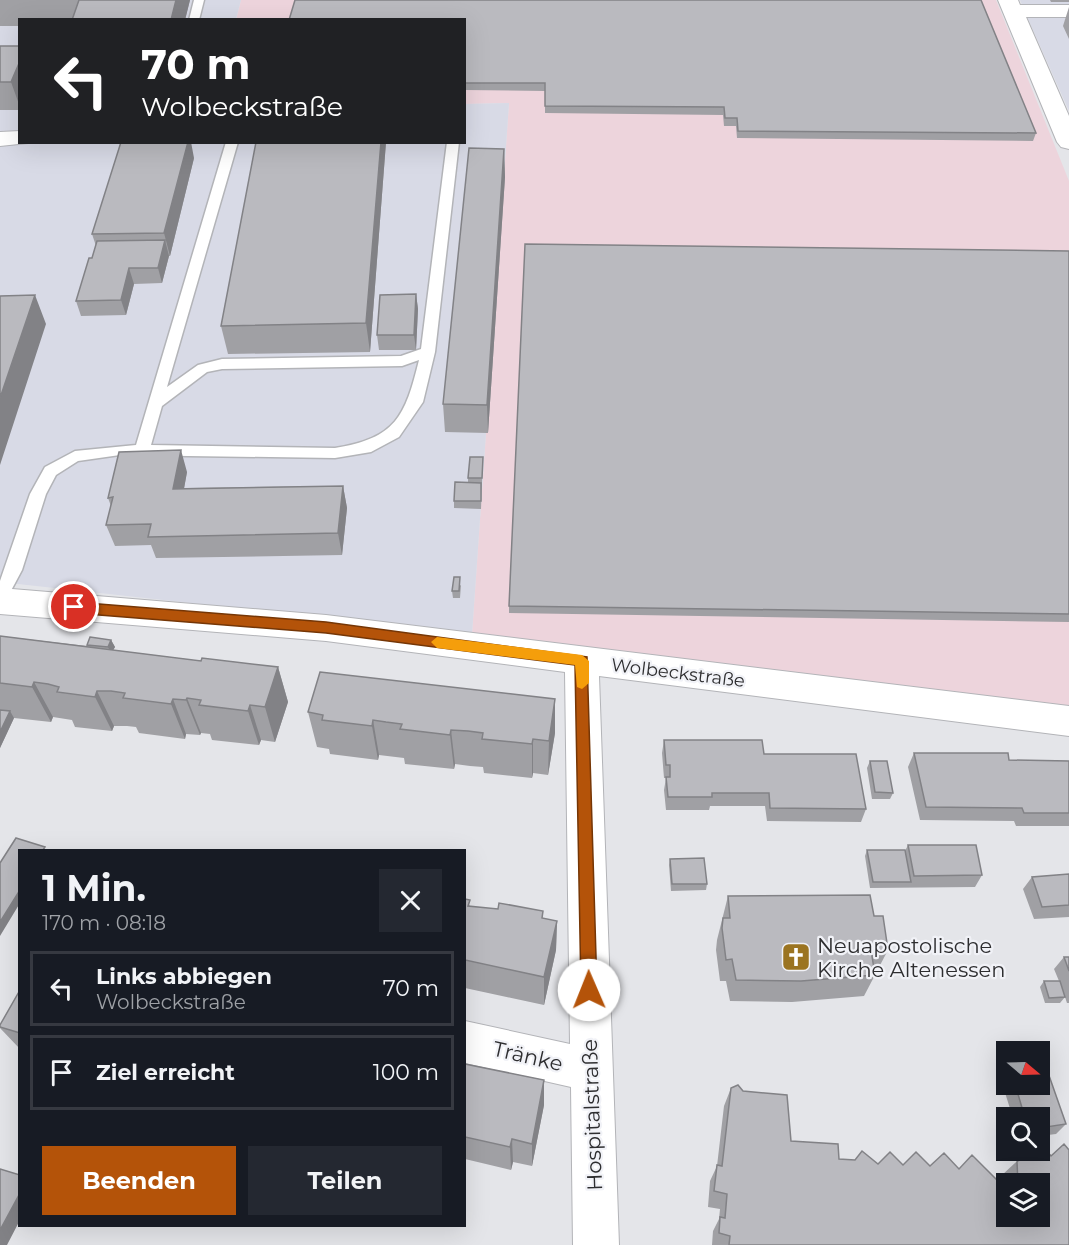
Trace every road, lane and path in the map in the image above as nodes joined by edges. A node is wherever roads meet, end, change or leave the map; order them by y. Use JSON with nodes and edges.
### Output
{"nodes":[{"id":1,"x":199,"y":0,"type":"edge"},
{"id":2,"x":1010,"y":6,"type":"edge"},
{"id":3,"x":1069,"y":11,"type":"edge"},
{"id":4,"x":194,"y":18,"type":"edge"},
{"id":5,"x":1065,"y":126,"type":"edge"},
{"id":6,"x":18,"y":138,"type":"edge"},
{"id":7,"x":0,"y":139,"type":"edge"},
{"id":8,"x":231,"y":144,"type":"edge"},
{"id":9,"x":453,"y":144,"type":"edge"},
{"id":10,"x":428,"y":352,"type":"junction"},
{"id":11,"x":156,"y":403,"type":"junction"},
{"id":12,"x":142,"y":450,"type":"junction"},
{"id":13,"x":0,"y":599,"type":"edge"},
{"id":14,"x":582,"y":661,"type":"junction"},
{"id":15,"x":1069,"y":721,"type":"edge"},
{"id":16,"x":466,"y":1042,"type":"edge"},
{"id":17,"x":591,"y":1070,"type":"junction"},
{"id":18,"x":596,"y":1245,"type":"edge"}],
"edges":[{"from":1,"to":4,"type":"lane"},
{"from":2,"to":3,"type":"street"},
{"from":2,"to":5,"type":"street"},
{"from":6,"to":7,"type":"street"},
{"from":8,"to":11,"type":"lane"},
{"from":9,"to":10,"type":"lane"},
{"from":10,"to":11,"type":"lane"},
{"from":10,"to":12,"type":"lane"},
{"from":11,"to":12,"type":"lane"},
{"from":12,"to":13,"type":"lane"},
{"from":13,"to":14,"type":"street","name":"Wolbeckstraße"},
{"from":14,"to":15,"type":"street","name":"Wolbeckstraße"},
{"from":14,"to":17,"type":"street","name":"Hospitalstraße"},
{"from":16,"to":17,"type":"street","name":"Tränke"},
{"from":17,"to":18,"type":"street","name":"Hospitalstraße"}]}
